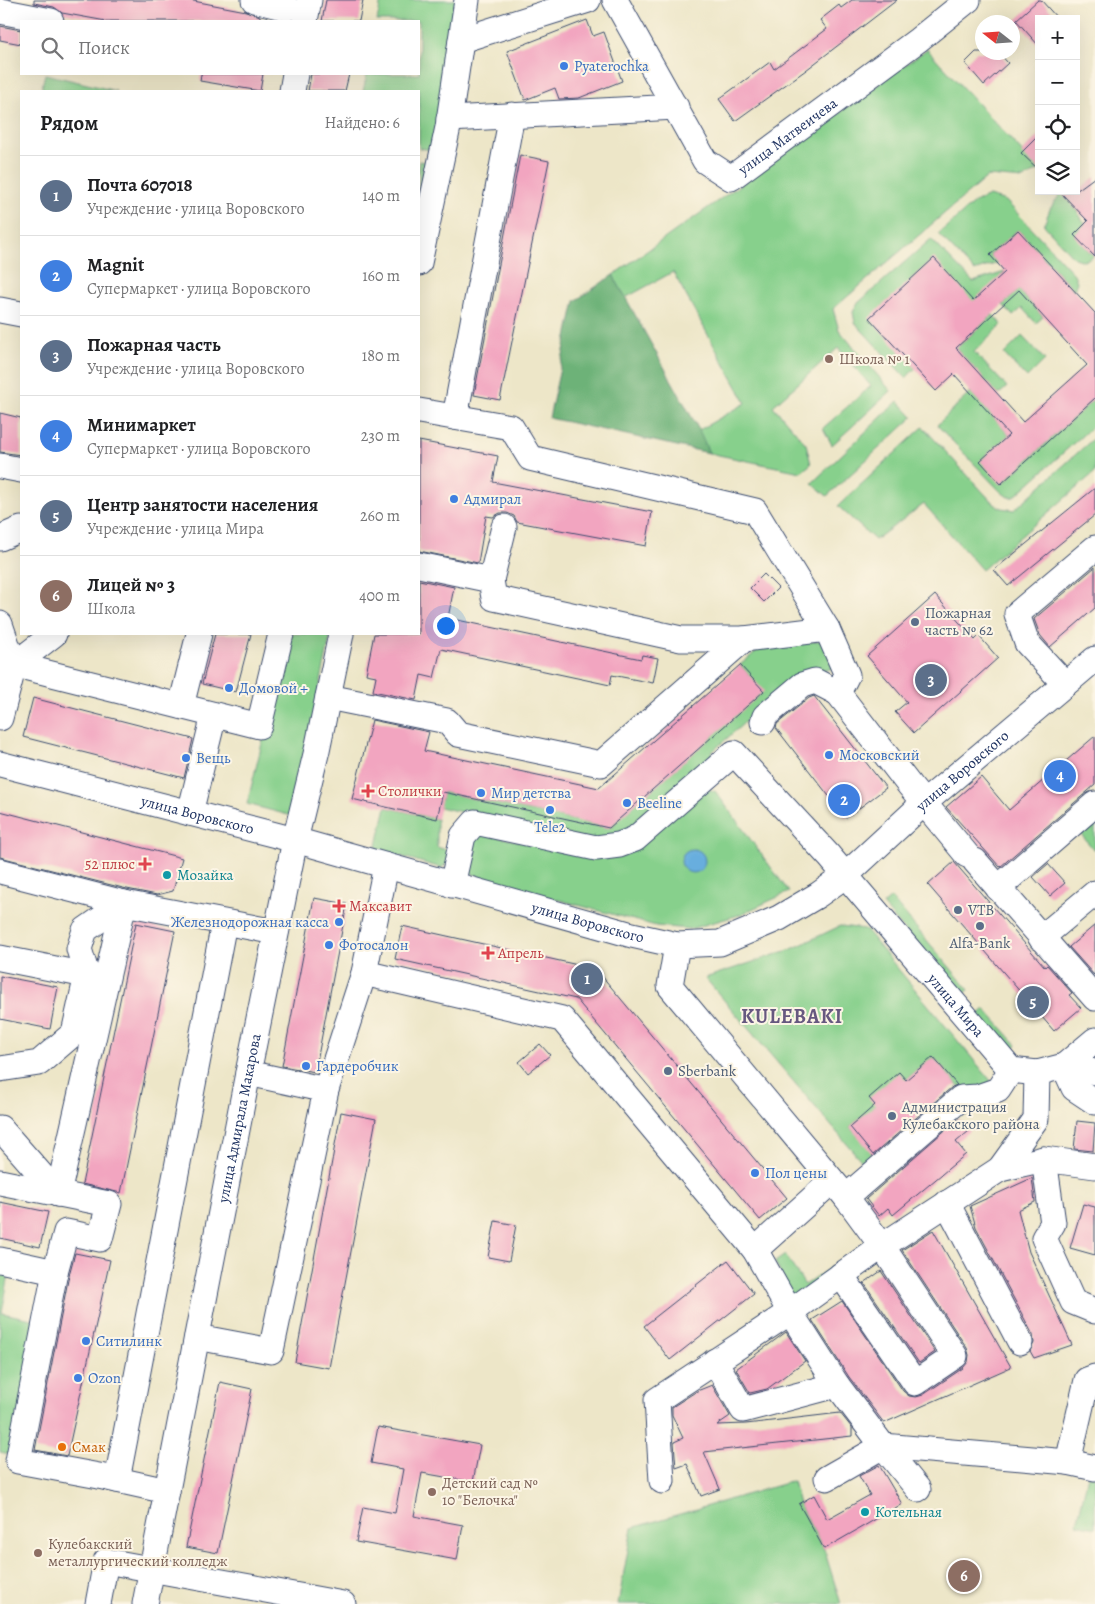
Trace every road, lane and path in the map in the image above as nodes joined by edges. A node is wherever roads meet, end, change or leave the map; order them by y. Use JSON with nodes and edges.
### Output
{"nodes":[{"id":1,"x":254,"y":0,"type":"edge"},
{"id":2,"x":467,"y":0,"type":"edge"},
{"id":3,"x":588,"y":0,"type":"edge"},
{"id":4,"x":615,"y":0,"type":"edge"},
{"id":5,"x":968,"y":0,"type":"edge"},
{"id":6,"x":300,"y":10,"type":"edge"},
{"id":7,"x":0,"y":11,"type":"edge"},
{"id":8,"x":46,"y":20,"type":"edge"},
{"id":9,"x":461,"y":40,"type":"junction"},
{"id":10,"x":295,"y":75,"type":"edge"},
{"id":11,"x":292,"y":90,"type":"edge"},
{"id":12,"x":676,"y":107,"type":"junction"},
{"id":13,"x":512,"y":115,"type":"junction"},
{"id":14,"x":449,"y":119,"type":"junction"},
{"id":15,"x":430,"y":156,"type":"edge"},
{"id":16,"x":420,"y":253,"type":"edge"},
{"id":17,"x":0,"y":310,"type":"edge"},
{"id":18,"x":20,"y":314,"type":"edge"},
{"id":19,"x":420,"y":411,"type":"edge"},
{"id":20,"x":455,"y":417,"type":"junction"},
{"id":21,"x":0,"y":466,"type":"edge"},
{"id":22,"x":20,"y":470,"type":"edge"},
{"id":23,"x":504,"y":527,"type":"dead end"},
{"id":24,"x":20,"y":529,"type":"edge"},
{"id":25,"x":0,"y":538,"type":"edge"},
{"id":26,"x":1095,"y":548,"type":"edge"},
{"id":27,"x":420,"y":565,"type":"edge"},
{"id":28,"x":492,"y":580,"type":"junction"},
{"id":29,"x":0,"y":624,"type":"edge"},
{"id":30,"x":827,"y":629,"type":"junction"},
{"id":31,"x":52,"y":635,"type":"edge"},
{"id":32,"x":199,"y":635,"type":"edge"},
{"id":33,"x":281,"y":635,"type":"edge"},
{"id":34,"x":341,"y":635,"type":"edge"},
{"id":35,"x":744,"y":639,"type":"junction"},
{"id":36,"x":1095,"y":658,"type":"edge"},
{"id":37,"x":7,"y":663,"type":"edge"},
{"id":38,"x":1065,"y":684,"type":"junction"},
{"id":39,"x":838,"y":693,"type":"junction"},
{"id":40,"x":328,"y":698,"type":"junction"},
{"id":41,"x":180,"y":706,"type":"junction"},
{"id":42,"x":214,"y":715,"type":"junction"},
{"id":43,"x":0,"y":718,"type":"edge"},
{"id":44,"x":763,"y":722,"type":"dead end"},
{"id":45,"x":0,"y":764,"type":"edge"},
{"id":46,"x":924,"y":803,"type":"junction"},
{"id":47,"x":1095,"y":804,"type":"edge"},
{"id":48,"x":190,"y":813,"type":"junction"},
{"id":49,"x":295,"y":840,"type":"junction"},
{"id":50,"x":386,"y":866,"type":"junction"},
{"id":51,"x":0,"y":871,"type":"edge"},
{"id":52,"x":846,"y":875,"type":"junction"},
{"id":53,"x":452,"y":885,"type":"junction"},
{"id":54,"x":998,"y":888,"type":"junction"},
{"id":55,"x":1095,"y":893,"type":"edge"},
{"id":56,"x":124,"y":903,"type":"junction"},
{"id":57,"x":224,"y":923,"type":"junction"},
{"id":58,"x":276,"y":932,"type":"junction"},
{"id":59,"x":1041,"y":938,"type":"junction"},
{"id":60,"x":677,"y":945,"type":"junction"},
{"id":61,"x":0,"y":958,"type":"edge"},
{"id":62,"x":364,"y":973,"type":"junction"},
{"id":63,"x":97,"y":977,"type":"junction"},
{"id":64,"x":1095,"y":998,"type":"edge"},
{"id":65,"x":1095,"y":1040,"type":"edge"},
{"id":66,"x":1064,"y":1066,"type":"junction"},
{"id":67,"x":0,"y":1069,"type":"edge"},
{"id":68,"x":1010,"y":1070,"type":"junction"},
{"id":69,"x":1095,"y":1072,"type":"edge"},
{"id":70,"x":248,"y":1073,"type":"junction"},
{"id":71,"x":1037,"y":1073,"type":"junction"},
{"id":72,"x":326,"y":1090,"type":"junction"},
{"id":73,"x":1095,"y":1102,"type":"edge"},
{"id":74,"x":0,"y":1128,"type":"edge"},
{"id":75,"x":1044,"y":1159,"type":"junction"},
{"id":76,"x":1095,"y":1166,"type":"edge"},
{"id":77,"x":1000,"y":1169,"type":"junction"},
{"id":78,"x":0,"y":1182,"type":"edge"},
{"id":79,"x":839,"y":1189,"type":"junction"},
{"id":80,"x":58,"y":1194,"type":"junction"},
{"id":81,"x":947,"y":1203,"type":"junction"},
{"id":82,"x":882,"y":1246,"type":"junction"},
{"id":83,"x":755,"y":1250,"type":"junction"},
{"id":84,"x":0,"y":1260,"type":"edge"},
{"id":85,"x":55,"y":1272,"type":"junction"},
{"id":86,"x":841,"y":1275,"type":"junction"},
{"id":87,"x":1095,"y":1311,"type":"edge"},
{"id":88,"x":790,"y":1312,"type":"junction"},
{"id":89,"x":197,"y":1337,"type":"junction"},
{"id":90,"x":1020,"y":1342,"type":"dead end"},
{"id":91,"x":715,"y":1361,"type":"junction"},
{"id":92,"x":1095,"y":1377,"type":"edge"},
{"id":93,"x":837,"y":1385,"type":"junction"},
{"id":94,"x":883,"y":1446,"type":"junction"},
{"id":95,"x":1068,"y":1462,"type":"junction"},
{"id":96,"x":1095,"y":1468,"type":"edge"},
{"id":97,"x":827,"y":1478,"type":"dead end"},
{"id":98,"x":117,"y":1480,"type":"junction"},
{"id":99,"x":662,"y":1481,"type":"dead end"},
{"id":100,"x":918,"y":1489,"type":"dead end"},
{"id":101,"x":167,"y":1491,"type":"junction"},
{"id":102,"x":152,"y":1569,"type":"junction"},
{"id":103,"x":98,"y":1604,"type":"edge"},
{"id":104,"x":145,"y":1604,"type":"edge"},
{"id":105,"x":343,"y":1604,"type":"edge"}],
"edges":[{"from":1,"to":6,"type":"street"},
{"from":2,"to":9,"type":"street"},
{"from":3,"to":9,"type":"street"},
{"from":4,"to":12,"type":"street","name":"улица Матвеичева"},
{"from":5,"to":12,"type":"street","name":"улица Матвеичева"},
{"from":7,"to":8,"type":"street"},
{"from":9,"to":14,"type":"street"},
{"from":10,"to":11,"type":"street"},
{"from":12,"to":13,"type":"street"},
{"from":13,"to":14,"type":"street"},
{"from":13,"to":20,"type":"street"},
{"from":14,"to":15,"type":"street"},
{"from":15,"to":16,"type":"street"},
{"from":17,"to":18,"type":"street"},
{"from":19,"to":20,"type":"street"},
{"from":20,"to":30,"type":"street"},
{"from":21,"to":22,"type":"street"},
{"from":23,"to":28,"type":"street"},
{"from":24,"to":25,"type":"street"},
{"from":26,"to":38,"type":"street"},
{"from":27,"to":28,"type":"street"},
{"from":28,"to":35,"type":"street"},
{"from":29,"to":37,"type":"street"},
{"from":30,"to":35,"type":"street"},
{"from":30,"to":39,"type":"street"},
{"from":31,"to":37,"type":"street"},
{"from":32,"to":41,"type":"street"},
{"from":33,"to":42,"type":"street"},
{"from":34,"to":40,"type":"street","name":"улица Адмирала Макарова"},
{"from":35,"to":40,"type":"street"},
{"from":36,"to":38,"type":"street","name":"улица Воровского"},
{"from":37,"to":41,"type":"street"},
{"from":37,"to":43,"type":"street"},
{"from":38,"to":46,"type":"street","name":"улица Воровского"},
{"from":39,"to":44,"type":"street"},
{"from":39,"to":46,"type":"street"},
{"from":40,"to":49,"type":"street","name":"улица Адмирала Макарова"},
{"from":41,"to":42,"type":"street"},
{"from":42,"to":48,"type":"street"},
{"from":45,"to":48,"type":"street","name":"улица Воровского"},
{"from":46,"to":52,"type":"street","name":"улица Воровского"},
{"from":46,"to":54,"type":"street"},
{"from":47,"to":54,"type":"street"},
{"from":48,"to":49,"type":"street","name":"улица Воровского"},
{"from":49,"to":50,"type":"street","name":"улица Воровского"},
{"from":49,"to":58,"type":"street","name":"улица Адмирала Макарова"},
{"from":50,"to":53,"type":"street","name":"улица Воровского"},
{"from":50,"to":62,"type":"street"},
{"from":51,"to":56,"type":"street"},
{"from":52,"to":53,"type":"street","name":"улица Мира"},
{"from":52,"to":60,"type":"street","name":"улица Воровского"},
{"from":52,"to":68,"type":"street","name":"улица Мира"},
{"from":53,"to":60,"type":"street","name":"улица Воровского"},
{"from":54,"to":59,"type":"street"},
{"from":55,"to":59,"type":"street"},
{"from":56,"to":57,"type":"street"},
{"from":56,"to":63,"type":"street"},
{"from":56,"to":63,"type":"street"},
{"from":57,"to":58,"type":"street"},
{"from":57,"to":98,"type":"street"},
{"from":58,"to":70,"type":"street","name":"улица Адмирала Макарова"},
{"from":59,"to":64,"type":"street"},
{"from":60,"to":79,"type":"street"},
{"from":61,"to":63,"type":"street"},
{"from":62,"to":72,"type":"street"},
{"from":62,"to":83,"type":"street"},
{"from":63,"to":67,"type":"street"},
{"from":63,"to":80,"type":"street"},
{"from":65,"to":66,"type":"street"},
{"from":66,"to":69,"type":"street"},
{"from":66,"to":71,"type":"street"},
{"from":66,"to":73,"type":"street"},
{"from":68,"to":71,"type":"street"},
{"from":68,"to":79,"type":"street"},
{"from":70,"to":72,"type":"street"},
{"from":70,"to":89,"type":"street","name":"улица Адмирала Макарова"},
{"from":71,"to":77,"type":"street"},
{"from":72,"to":89,"type":"street"},
{"from":74,"to":80,"type":"street"},
{"from":75,"to":76,"type":"street"},
{"from":75,"to":77,"type":"street"},
{"from":75,"to":87,"type":"street"},
{"from":77,"to":81,"type":"street"},
{"from":78,"to":80,"type":"street"},
{"from":79,"to":82,"type":"street"},
{"from":79,"to":83,"type":"street"},
{"from":80,"to":85,"type":"street"},
{"from":81,"to":82,"type":"street"},
{"from":81,"to":90,"type":"street"},
{"from":82,"to":86,"type":"street"},
{"from":82,"to":86,"type":"street"},
{"from":83,"to":88,"type":"street"},
{"from":84,"to":85,"type":"street"},
{"from":85,"to":98,"type":"street"},
{"from":86,"to":88,"type":"street"},
{"from":88,"to":91,"type":"street"},
{"from":88,"to":93,"type":"street"},
{"from":89,"to":101,"type":"street","name":"улица Адмирала Макарова"},
{"from":91,"to":93,"type":"street"},
{"from":91,"to":99,"type":"street"},
{"from":92,"to":95,"type":"street"},
{"from":93,"to":94,"type":"street"},
{"from":94,"to":95,"type":"street"},
{"from":94,"to":97,"type":"street"},
{"from":94,"to":100,"type":"street"},
{"from":95,"to":96,"type":"street"},
{"from":98,"to":101,"type":"street"},
{"from":101,"to":102,"type":"street","name":"улица Адмирала Макарова"},
{"from":102,"to":103,"type":"street"},
{"from":102,"to":104,"type":"street","name":"улица Адмирала Макарова"},
{"from":102,"to":105,"type":"street"}]}
